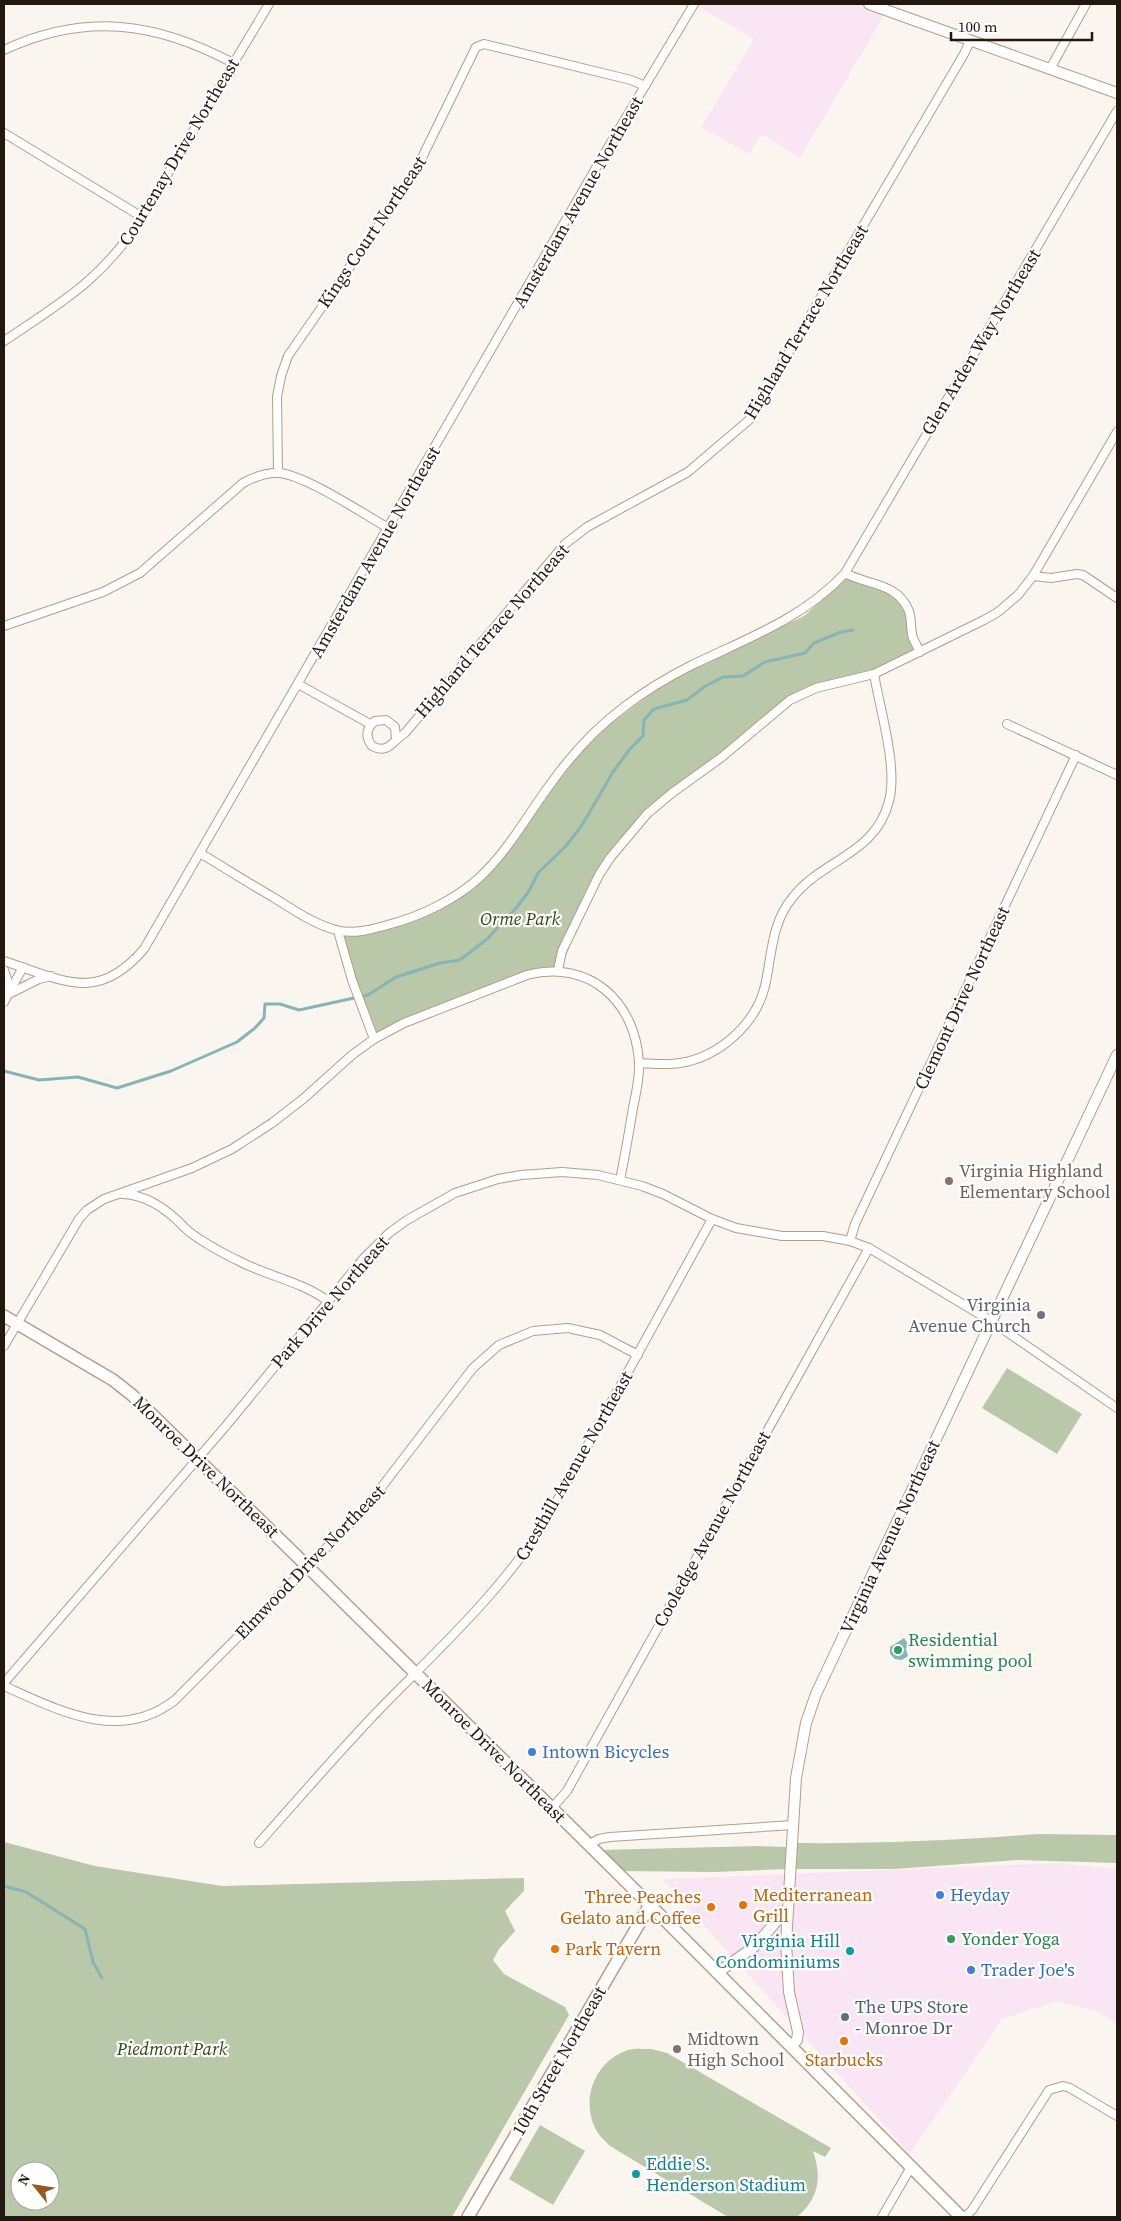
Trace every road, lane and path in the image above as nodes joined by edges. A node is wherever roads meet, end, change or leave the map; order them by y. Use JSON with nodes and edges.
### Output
{"nodes":[{"id":1,"x":269,"y":4,"type":"edge"},
{"id":2,"x":694,"y":4,"type":"edge"},
{"id":3,"x":869,"y":4,"type":"edge"},
{"id":4,"x":1086,"y":4,"type":"edge"},
{"id":5,"x":887,"y":7,"type":"edge"},
{"id":6,"x":970,"y":41,"type":"junction"},
{"id":7,"x":4,"y":50,"type":"edge"},
{"id":8,"x":233,"y":63,"type":"junction"},
{"id":9,"x":1050,"y":69,"type":"junction"},
{"id":10,"x":645,"y":86,"type":"junction"},
{"id":11,"x":1117,"y":93,"type":"edge"},
{"id":12,"x":1117,"y":111,"type":"edge"},
{"id":13,"x":4,"y":133,"type":"edge"},
{"id":14,"x":142,"y":217,"type":"junction"},
{"id":15,"x":4,"y":340,"type":"edge"},
{"id":16,"x":1117,"y":432,"type":"edge"},
{"id":17,"x":278,"y":473,"type":"junction"},
{"id":18,"x":388,"y":528,"type":"junction"},
{"id":19,"x":845,"y":573,"type":"junction"},
{"id":20,"x":1033,"y":576,"type":"junction"},
{"id":21,"x":1117,"y":598,"type":"edge"},
{"id":22,"x":4,"y":626,"type":"edge"},
{"id":23,"x":920,"y":652,"type":"junction"},
{"id":24,"x":874,"y":674,"type":"junction"},
{"id":25,"x":298,"y":684,"type":"junction"},
{"id":26,"x":370,"y":724,"type":"junction"},
{"id":27,"x":1007,"y":724,"type":"dead end"},
{"id":28,"x":396,"y":739,"type":"junction"},
{"id":29,"x":1076,"y":756,"type":"junction"},
{"id":30,"x":1117,"y":775,"type":"edge"},
{"id":31,"x":200,"y":853,"type":"junction"},
{"id":32,"x":338,"y":931,"type":"junction"},
{"id":33,"x":4,"y":961,"type":"edge"},
{"id":34,"x":23,"y":967,"type":"junction"},
{"id":35,"x":4,"y":970,"type":"edge"},
{"id":36,"x":558,"y":970,"type":"junction"},
{"id":37,"x":51,"y":976,"type":"junction"},
{"id":38,"x":6,"y":999,"type":"edge"},
{"id":39,"x":374,"y":1039,"type":"junction"},
{"id":40,"x":1117,"y":1055,"type":"edge"},
{"id":41,"x":639,"y":1063,"type":"junction"},
{"id":42,"x":1115,"y":1066,"type":"edge"},
{"id":43,"x":620,"y":1180,"type":"junction"},
{"id":44,"x":119,"y":1194,"type":"junction"},
{"id":45,"x":712,"y":1219,"type":"junction"},
{"id":46,"x":850,"y":1241,"type":"junction"},
{"id":47,"x":869,"y":1248,"type":"junction"},
{"id":48,"x":328,"y":1301,"type":"junction"},
{"id":49,"x":4,"y":1316,"type":"edge"},
{"id":50,"x":991,"y":1321,"type":"junction"},
{"id":51,"x":17,"y":1323,"type":"junction"},
{"id":52,"x":4,"y":1346,"type":"edge"},
{"id":53,"x":638,"y":1355,"type":"junction"},
{"id":54,"x":1117,"y":1408,"type":"edge"},
{"id":55,"x":197,"y":1459,"type":"junction"},
{"id":56,"x":308,"y":1567,"type":"junction"},
{"id":57,"x":416,"y":1673,"type":"junction"},
{"id":58,"x":4,"y":1684,"type":"edge"},
{"id":59,"x":552,"y":1808,"type":"junction"},
{"id":60,"x":793,"y":1825,"type":"junction"},
{"id":61,"x":259,"y":1843,"type":"dead end"},
{"id":62,"x":588,"y":1845,"type":"junction"},
{"id":63,"x":650,"y":1905,"type":"junction"},
{"id":64,"x":788,"y":1908,"type":"junction"},
{"id":65,"x":718,"y":1973,"type":"junction"},
{"id":66,"x":792,"y":2046,"type":"junction"},
{"id":67,"x":1117,"y":2116,"type":"edge"},
{"id":68,"x":911,"y":2167,"type":"junction"},
{"id":69,"x":468,"y":2217,"type":"edge"},
{"id":70,"x":882,"y":2217,"type":"edge"},
{"id":71,"x":961,"y":2217,"type":"edge"},
{"id":72,"x":964,"y":2217,"type":"edge"}],
"edges":[{"from":1,"to":8,"type":"street","name":"Courtenay Drive Northeast"},
{"from":2,"to":10,"type":"street","name":"Amsterdam Avenue Northeast"},
{"from":3,"to":5,"type":"street"},
{"from":4,"to":9,"type":"street"},
{"from":5,"to":6,"type":"street"},
{"from":6,"to":9,"type":"street"},
{"from":6,"to":28,"type":"street","name":"Highland Terrace Northeast"},
{"from":7,"to":8,"type":"street"},
{"from":8,"to":14,"type":"street","name":"Courtenay Drive Northeast"},
{"from":9,"to":11,"type":"street"},
{"from":10,"to":17,"type":"street","name":"Kings Court Northeast"},
{"from":10,"to":18,"type":"street","name":"Amsterdam Avenue Northeast"},
{"from":12,"to":19,"type":"street","name":"Glen Arden Way Northeast"},
{"from":13,"to":14,"type":"street"},
{"from":14,"to":15,"type":"street","name":"Courtenay Drive Northeast"},
{"from":16,"to":20,"type":"street"},
{"from":17,"to":18,"type":"street"},
{"from":17,"to":22,"type":"street"},
{"from":18,"to":25,"type":"street","name":"Amsterdam Avenue Northeast"},
{"from":19,"to":23,"type":"street"},
{"from":19,"to":32,"type":"street","name":"Glen Arden Way Northeast"},
{"from":20,"to":21,"type":"street"},
{"from":20,"to":23,"type":"street"},
{"from":23,"to":24,"type":"street"},
{"from":24,"to":36,"type":"street"},
{"from":24,"to":41,"type":"street"},
{"from":25,"to":26,"type":"street","name":"Highland Terrace Northeast"},
{"from":25,"to":31,"type":"street","name":"Amsterdam Avenue Northeast"},
{"from":26,"to":28,"type":"street","name":"Highland Terrace Northeast"},
{"from":26,"to":28,"type":"street","name":"Highland Terrace Northeast"},
{"from":27,"to":29,"type":"street"},
{"from":29,"to":30,"type":"street"},
{"from":29,"to":46,"type":"street","name":"Clemont Drive Northeast"},
{"from":31,"to":32,"type":"street"},
{"from":31,"to":37,"type":"street","name":"Amsterdam Avenue Northeast"},
{"from":32,"to":39,"type":"street"},
{"from":33,"to":34,"type":"street"},
{"from":34,"to":37,"type":"street","name":"Amsterdam Avenue Northeast"},
{"from":34,"to":38,"type":"street"},
{"from":35,"to":38,"type":"street"},
{"from":36,"to":39,"type":"street"},
{"from":36,"to":41,"type":"street"},
{"from":37,"to":38,"type":"street"},
{"from":39,"to":44,"type":"street"},
{"from":40,"to":42,"type":"street","name":"Virginia Avenue Northeast"},
{"from":41,"to":43,"type":"street"},
{"from":42,"to":50,"type":"street","name":"Virginia Avenue Northeast"},
{"from":43,"to":45,"type":"street","name":"Park Drive Northeast"},
{"from":43,"to":48,"type":"street","name":"Park Drive Northeast"},
{"from":44,"to":48,"type":"street"},
{"from":44,"to":51,"type":"street"},
{"from":45,"to":46,"type":"street","name":"Park Drive Northeast"},
{"from":45,"to":53,"type":"street","name":"Cresthill Avenue Northeast"},
{"from":46,"to":47,"type":"street","name":"Park Drive Northeast"},
{"from":47,"to":50,"type":"street","name":"Park Drive Northeast"},
{"from":47,"to":59,"type":"street","name":"Cooledge Avenue Northeast"},
{"from":48,"to":55,"type":"street","name":"Park Drive Northeast"},
{"from":49,"to":51,"type":"main road","name":"Monroe Drive Northeast"},
{"from":50,"to":54,"type":"street","name":"Park Drive Northeast"},
{"from":50,"to":60,"type":"street","name":"Virginia Avenue Northeast"},
{"from":51,"to":52,"type":"street"},
{"from":51,"to":55,"type":"main road","name":"Monroe Drive Northeast"},
{"from":53,"to":56,"type":"street","name":"Elmwood Drive Northeast"},
{"from":53,"to":57,"type":"street","name":"Cresthill Avenue Northeast"},
{"from":55,"to":56,"type":"main road","name":"Monroe Drive Northeast"},
{"from":55,"to":58,"type":"street","name":"Park Drive Northeast"},
{"from":56,"to":57,"type":"main road","name":"Monroe Drive Northeast"},
{"from":56,"to":58,"type":"street","name":"Elmwood Drive Northeast"},
{"from":57,"to":59,"type":"main road","name":"Monroe Drive Northeast"},
{"from":57,"to":61,"type":"street","name":"Cresthill Avenue Northeast"},
{"from":59,"to":62,"type":"main road","name":"Monroe Drive Northeast"},
{"from":60,"to":62,"type":"street"},
{"from":60,"to":64,"type":"street","name":"Virginia Avenue Northeast"},
{"from":62,"to":63,"type":"main road","name":"Monroe Drive Northeast"},
{"from":63,"to":65,"type":"main road","name":"Monroe Drive Northeast"},
{"from":63,"to":69,"type":"main road","name":"10th Street Northeast"},
{"from":64,"to":65,"type":"street"},
{"from":64,"to":66,"type":"street","name":"Virginia Avenue Northeast"},
{"from":65,"to":66,"type":"main road","name":"Monroe Drive Northeast"},
{"from":66,"to":68,"type":"main road","name":"Monroe Drive Northeast"},
{"from":67,"to":72,"type":"street"},
{"from":68,"to":70,"type":"street"},
{"from":68,"to":71,"type":"main road","name":"Monroe Drive Northeast"}]}
